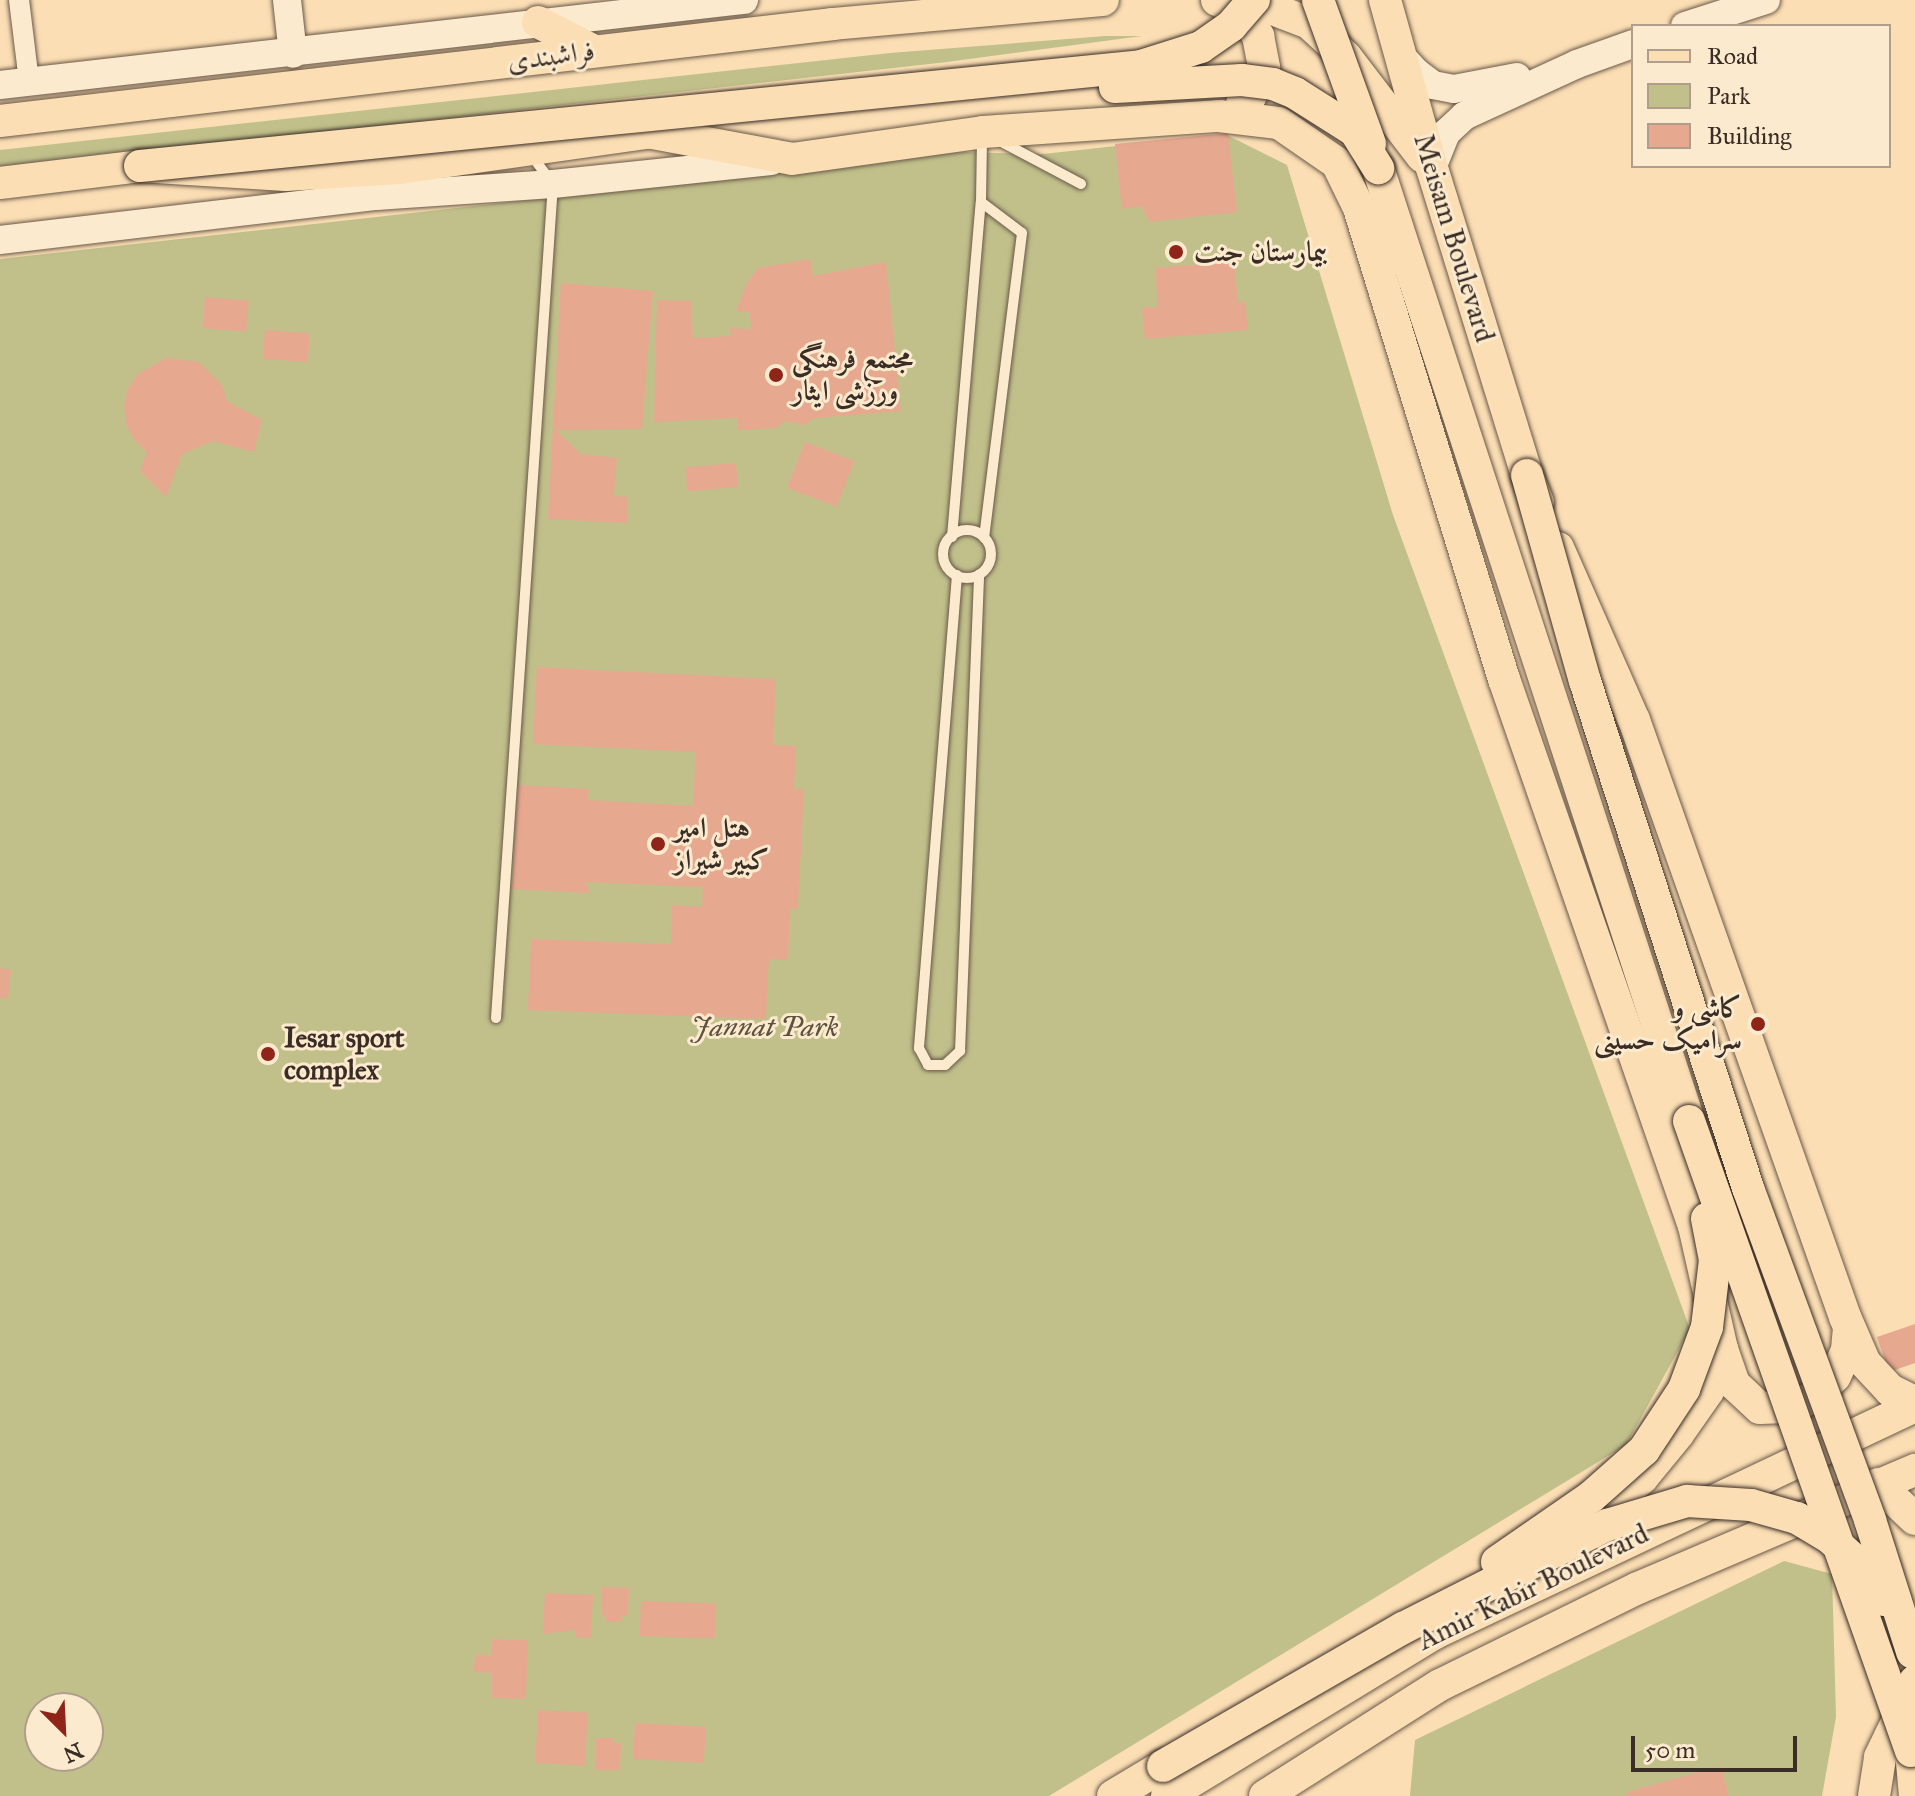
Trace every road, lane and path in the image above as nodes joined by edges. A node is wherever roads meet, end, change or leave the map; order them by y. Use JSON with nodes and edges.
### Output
{"nodes":[{"id":1,"x":19,"y":0,"type":"edge"},
{"id":2,"x":287,"y":0,"type":"edge"},
{"id":3,"x":744,"y":0,"type":"edge"},
{"id":4,"x":879,"y":0,"type":"edge"},
{"id":5,"x":1103,"y":0,"type":"edge"},
{"id":6,"x":1217,"y":0,"type":"edge"},
{"id":7,"x":1251,"y":0,"type":"edge"},
{"id":8,"x":1318,"y":0,"type":"edge"},
{"id":9,"x":1385,"y":0,"type":"edge"},
{"id":10,"x":1766,"y":0,"type":"edge"},
{"id":11,"x":538,"y":22,"type":"junction"},
{"id":12,"x":833,"y":24,"type":"junction"},
{"id":13,"x":1691,"y":24,"type":"edge"},
{"id":14,"x":1631,"y":45,"type":"edge"},
{"id":15,"x":594,"y":51,"type":"junction"},
{"id":16,"x":293,"y":54,"type":"junction"},
{"id":17,"x":1401,"y":56,"type":"junction"},
{"id":18,"x":1577,"y":64,"type":"junction"},
{"id":19,"x":29,"y":82,"type":"junction"},
{"id":20,"x":0,"y":85,"type":"edge"},
{"id":21,"x":1219,"y":116,"type":"junction"},
{"id":22,"x":0,"y":121,"type":"edge"},
{"id":23,"x":647,"y":132,"type":"junction"},
{"id":24,"x":983,"y":132,"type":"junction"},
{"id":25,"x":528,"y":150,"type":"junction"},
{"id":26,"x":792,"y":159,"type":"junction"},
{"id":27,"x":140,"y":166,"type":"junction"},
{"id":28,"x":1378,"y":168,"type":"junction"},
{"id":29,"x":1432,"y":168,"type":"junction"},
{"id":30,"x":0,"y":183,"type":"edge"},
{"id":31,"x":553,"y":184,"type":"junction"},
{"id":32,"x":1081,"y":184,"type":"dead end"},
{"id":33,"x":981,"y":202,"type":"junction"},
{"id":34,"x":0,"y":240,"type":"edge"},
{"id":35,"x":1527,"y":475,"type":"junction"},
{"id":36,"x":952,"y":537,"type":"junction"},
{"id":37,"x":984,"y":538,"type":"junction"},
{"id":38,"x":979,"y":574,"type":"junction"},
{"id":39,"x":957,"y":575,"type":"junction"},
{"id":40,"x":496,"y":1018,"type":"dead end"},
{"id":41,"x":1689,"y":1121,"type":"junction"},
{"id":42,"x":1849,"y":1327,"type":"junction"},
{"id":43,"x":1722,"y":1349,"type":"junction"},
{"id":44,"x":1915,"y":1404,"type":"edge"},
{"id":45,"x":1915,"y":1470,"type":"edge"},
{"id":46,"x":1878,"y":1484,"type":"junction"},
{"id":47,"x":1915,"y":1519,"type":"edge"},
{"id":48,"x":1403,"y":1628,"type":"junction"},
{"id":49,"x":1435,"y":1633,"type":"junction"},
{"id":50,"x":1914,"y":1670,"type":"edge"},
{"id":51,"x":1915,"y":1701,"type":"edge"},
{"id":52,"x":1900,"y":1742,"type":"junction"},
{"id":53,"x":1165,"y":1781,"type":"edge"},
{"id":54,"x":1874,"y":1795,"type":"edge"},
{"id":55,"x":1113,"y":1796,"type":"edge"},
{"id":56,"x":1265,"y":1796,"type":"edge"},
{"id":57,"x":1915,"y":1796,"type":"edge"}],
"edges":[{"from":1,"to":19,"type":"street"},
{"from":2,"to":16,"type":"main road"},
{"from":3,"to":11,"type":"main road","name":"فراشبندی"},
{"from":4,"to":12,"type":"main road"},
{"from":5,"to":12,"type":"main road","name":"فراشبندی"},
{"from":6,"to":21,"type":"main road"},
{"from":7,"to":27,"type":"main road","bridge":true},
{"from":7,"to":29,"type":"main road"},
{"from":8,"to":28,"type":"main road","bridge":true},
{"from":9,"to":17,"type":"main road","name":"Meisam Boulevard"},
{"from":10,"to":13,"type":"main road"},
{"from":11,"to":15,"type":"main road"},
{"from":11,"to":16,"type":"main road","name":"فراشبندی"},
{"from":12,"to":15,"type":"main road","name":"فراشبندی"},
{"from":14,"to":18,"type":"main road"},
{"from":15,"to":22,"type":"main road","name":"فراشبندی"},
{"from":16,"to":19,"type":"main road","name":"فراشبندی"},
{"from":17,"to":18,"type":"main road"},
{"from":17,"to":29,"type":"main road","name":"Meisam Boulevard"},
{"from":18,"to":29,"type":"main road"},
{"from":19,"to":20,"type":"main road","name":"فراشبندی"},
{"from":21,"to":24,"type":"main road"},
{"from":21,"to":43,"type":"main road"},
{"from":23,"to":25,"type":"main road"},
{"from":23,"to":26,"type":"main road"},
{"from":23,"to":28,"type":"main road","bridge":true},
{"from":24,"to":26,"type":"main road"},
{"from":24,"to":32,"type":"lane"},
{"from":24,"to":33,"type":"lane"},
{"from":25,"to":27,"type":"main road"},
{"from":25,"to":31,"type":"lane"},
{"from":26,"to":31,"type":"main road"},
{"from":27,"to":30,"type":"main road"},
{"from":28,"to":41,"type":"main road"},
{"from":29,"to":35,"type":"main road","name":"Meisam Boulevard"},
{"from":31,"to":34,"type":"main road"},
{"from":31,"to":40,"type":"lane"},
{"from":33,"to":36,"type":"lane"},
{"from":33,"to":37,"type":"lane"},
{"from":35,"to":42,"type":"main road"},
{"from":35,"to":50,"type":"main road","bridge":true},
{"from":36,"to":37,"type":"lane"},
{"from":36,"to":39,"type":"lane"},
{"from":37,"to":38,"type":"lane"},
{"from":38,"to":39,"type":"lane"},
{"from":38,"to":39,"type":"lane"},
{"from":41,"to":48,"type":"main road","bridge":true},
{"from":41,"to":52,"type":"main road","bridge":true},
{"from":42,"to":43,"type":"main road"},
{"from":42,"to":44,"type":"main road"},
{"from":43,"to":49,"type":"main road"},
{"from":44,"to":49,"type":"main road","name":"Amir Kabir Boulevard"},
{"from":45,"to":46,"type":"main road","name":"Amir Kabir Boulevard"},
{"from":46,"to":47,"type":"main road"},
{"from":46,"to":56,"type":"main road","name":"Amir Kabir Boulevard"},
{"from":48,"to":50,"type":"main road","bridge":true},
{"from":48,"to":53,"type":"main road","bridge":true},
{"from":49,"to":53,"type":"main road","name":"Amir Kabir Boulevard"},
{"from":50,"to":52,"type":"main road","bridge":true},
{"from":51,"to":52,"type":"main road"},
{"from":52,"to":54,"type":"main road"},
{"from":52,"to":57,"type":"main road"},
{"from":53,"to":55,"type":"main road"}]}
